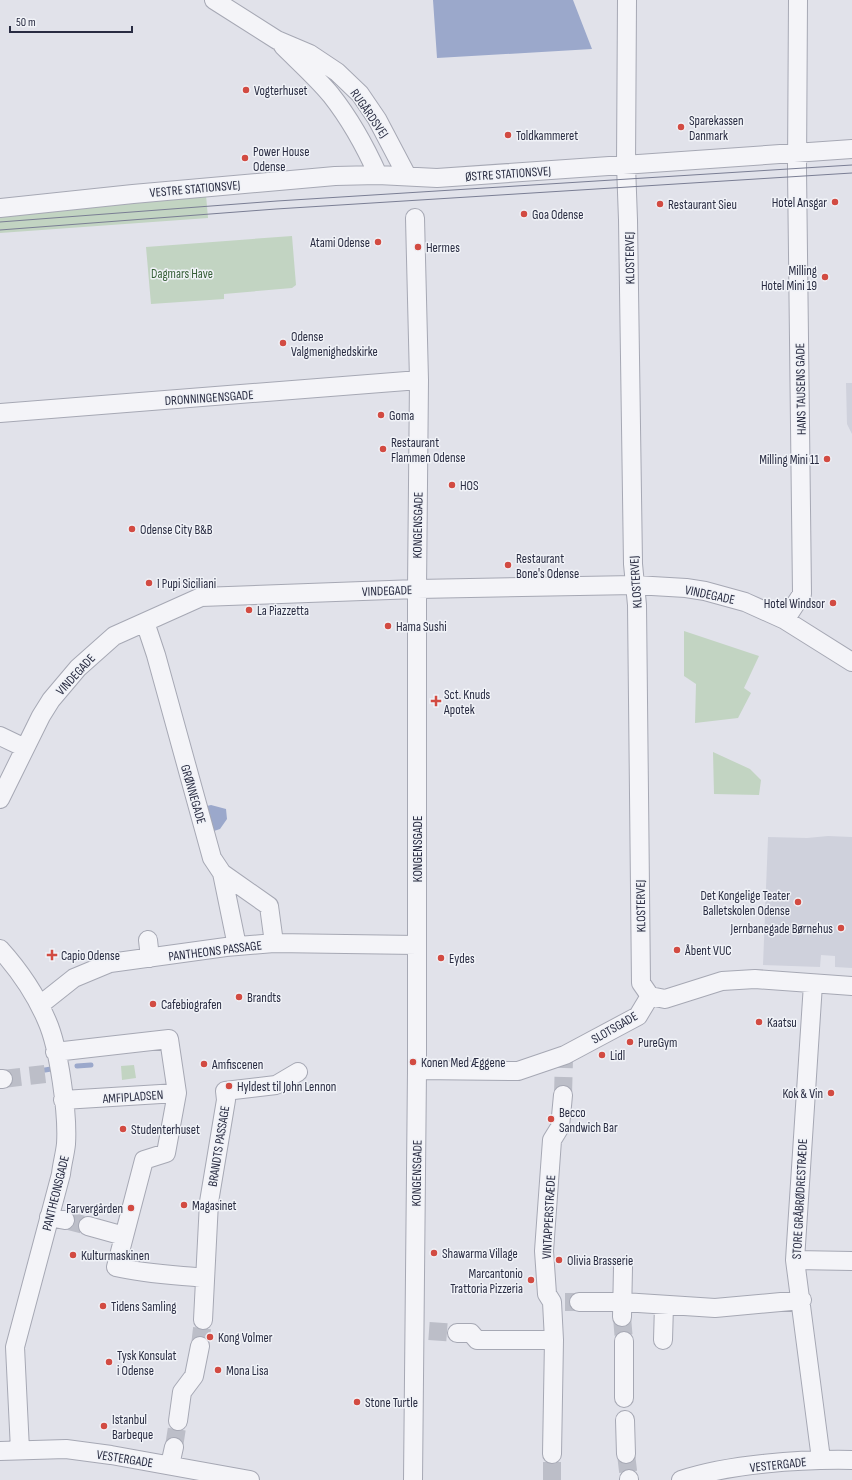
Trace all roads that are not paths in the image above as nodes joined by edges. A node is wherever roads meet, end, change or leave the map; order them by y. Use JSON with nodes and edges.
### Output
{"nodes":[{"id":1,"x":214,"y":0,"type":"edge"},
{"id":2,"x":627,"y":0,"type":"edge"},
{"id":3,"x":798,"y":0,"type":"edge"},
{"id":4,"x":276,"y":40,"type":"junction"},
{"id":5,"x":852,"y":149,"type":"edge"},
{"id":6,"x":797,"y":152,"type":"junction"},
{"id":7,"x":626,"y":165,"type":"junction"},
{"id":8,"x":391,"y":176,"type":"junction"},
{"id":9,"x":0,"y":208,"type":"edge"},
{"id":10,"x":415,"y":218,"type":"dead end"},
{"id":11,"x":418,"y":380,"type":"junction"},
{"id":12,"x":0,"y":413,"type":"edge"},
{"id":13,"x":635,"y":585,"type":"junction"},
{"id":14,"x":417,"y":589,"type":"junction"},
{"id":15,"x":785,"y":620,"type":"junction"},
{"id":16,"x":145,"y":622,"type":"junction"},
{"id":17,"x":852,"y":662,"type":"edge"},
{"id":18,"x":0,"y":736,"type":"edge"},
{"id":19,"x":25,"y":748,"type":"junction"},
{"id":20,"x":0,"y":799,"type":"edge"},
{"id":21,"x":222,"y":873,"type":"junction"},
{"id":22,"x":148,"y":940,"type":"dead end"},
{"id":23,"x":277,"y":943,"type":"junction"},
{"id":24,"x":417,"y":945,"type":"junction"},
{"id":25,"x":237,"y":946,"type":"junction"},
{"id":26,"x":0,"y":950,"type":"edge"},
{"id":27,"x":150,"y":958,"type":"junction"},
{"id":28,"x":813,"y":984,"type":"junction"},
{"id":29,"x":852,"y":986,"type":"edge"},
{"id":30,"x":650,"y":996,"type":"junction"},
{"id":31,"x":40,"y":1005,"type":"junction"},
{"id":32,"x":55,"y":1052,"type":"junction"},
{"id":33,"x":417,"y":1070,"type":"junction"},
{"id":34,"x":298,"y":1072,"type":"dead end"},
{"id":35,"x":177,"y":1093,"type":"junction"},
{"id":36,"x":563,"y":1095,"type":"tunnel mouth"},
{"id":37,"x":63,"y":1100,"type":"junction"},
{"id":38,"x":88,"y":1226,"type":"tunnel mouth"},
{"id":39,"x":124,"y":1236,"type":"junction"},
{"id":40,"x":795,"y":1260,"type":"junction"},
{"id":41,"x":852,"y":1261,"type":"edge"},
{"id":42,"x":623,"y":1267,"type":"dead end"},
{"id":43,"x":205,"y":1278,"type":"junction"},
{"id":44,"x":802,"y":1300,"type":"junction"},
{"id":45,"x":565,"y":1302,"type":"junction"},
{"id":46,"x":664,"y":1305,"type":"junction"},
{"id":47,"x":622,"y":1310,"type":"junction"},
{"id":48,"x":203,"y":1320,"type":"tunnel mouth"},
{"id":49,"x":457,"y":1332,"type":"tunnel mouth"},
{"id":50,"x":554,"y":1340,"type":"junction"},
{"id":51,"x":662,"y":1340,"type":"dead end"},
{"id":52,"x":624,"y":1341,"type":"tunnel mouth"},
{"id":53,"x":200,"y":1346,"type":"tunnel mouth"},
{"id":54,"x":624,"y":1398,"type":"dead end"},
{"id":55,"x":625,"y":1420,"type":"dead end"},
{"id":56,"x":178,"y":1421,"type":"tunnel mouth"},
{"id":57,"x":174,"y":1447,"type":"tunnel mouth"},
{"id":58,"x":20,"y":1450,"type":"junction"},
{"id":59,"x":0,"y":1451,"type":"edge"},
{"id":60,"x":552,"y":1454,"type":"tunnel mouth"},
{"id":61,"x":626,"y":1454,"type":"tunnel mouth"},
{"id":62,"x":821,"y":1459,"type":"junction"},
{"id":63,"x":852,"y":1460,"type":"edge"},
{"id":64,"x":170,"y":1465,"type":"junction"},
{"id":65,"x":755,"y":1473,"type":"edge"},
{"id":66,"x":250,"y":1480,"type":"edge"},
{"id":67,"x":413,"y":1480,"type":"edge"},
{"id":68,"x":681,"y":1480,"type":"edge"}],
"edges":[{"from":1,"to":4,"type":"street","name":"RUGÅRDSVEJ"},
{"from":2,"to":7,"type":"street"},
{"from":3,"to":6,"type":"street"},
{"from":4,"to":8,"type":"street","name":"RUGÅRDSVEJ"},
{"from":4,"to":8,"type":"street","name":"RUGÅRDSVEJ"},
{"from":5,"to":6,"type":"street","name":"ØSTRE STATIONSVEJ"},
{"from":6,"to":7,"type":"street","name":"ØSTRE STATIONSVEJ"},
{"from":6,"to":15,"type":"street","name":"HANS TAUSENS GADE"},
{"from":7,"to":8,"type":"street","name":"ØSTRE STATIONSVEJ"},
{"from":7,"to":13,"type":"street","name":"KLOSTERVEJ"},
{"from":8,"to":9,"type":"street","name":"VESTRE STATIONSVEJ"},
{"from":10,"to":11,"type":"street","name":"KONGENSGADE"},
{"from":11,"to":12,"type":"street","name":"DRONNINGENSGADE"},
{"from":11,"to":14,"type":"street","name":"KONGENSGADE"},
{"from":13,"to":14,"type":"street","name":"VINDEGADE"},
{"from":13,"to":15,"type":"street","name":"VINDEGADE"},
{"from":13,"to":30,"type":"street","name":"KLOSTERVEJ"},
{"from":14,"to":16,"type":"street","name":"VINDEGADE"},
{"from":14,"to":24,"type":"street","name":"KONGENSGADE"},
{"from":15,"to":17,"type":"street","name":"VINDEGADE"},
{"from":16,"to":19,"type":"street","name":"VINDEGADE"},
{"from":16,"to":21,"type":"street","name":"GRØNNEGADE"},
{"from":18,"to":19,"type":"street"},
{"from":19,"to":20,"type":"street","name":"VINDEGADE"},
{"from":21,"to":23,"type":"street","name":"GRØNNEGADE"},
{"from":21,"to":25,"type":"street"},
{"from":22,"to":27,"type":"street","name":"PANTHEONS PASSAGE"},
{"from":23,"to":24,"type":"street"},
{"from":23,"to":25,"type":"street","name":"PANTHEONS PASSAGE"},
{"from":24,"to":33,"type":"street","name":"KONGENSGADE"},
{"from":25,"to":27,"type":"street","name":"PANTHEONS PASSAGE"},
{"from":26,"to":31,"type":"street","name":"PANTHEONSGADE"},
{"from":27,"to":31,"type":"street","name":"PANTHEONS PASSAGE"},
{"from":28,"to":29,"type":"street"},
{"from":28,"to":30,"type":"street"},
{"from":28,"to":40,"type":"street","name":"STORE GRÅBRØDRESTRÆDE"},
{"from":30,"to":33,"type":"street","name":"SLOTSGADE"},
{"from":31,"to":32,"type":"street","name":"PANTHEONSGADE"},
{"from":32,"to":35,"type":"street","name":"AMFIPLADSEN"},
{"from":32,"to":37,"type":"street","name":"PANTHEONSGADE"},
{"from":33,"to":67,"type":"street","name":"KONGENSGADE"},
{"from":34,"to":43,"type":"street","name":"BRANDTS PASSAGE"},
{"from":35,"to":37,"type":"street","name":"AMFIPLADSEN"},
{"from":35,"to":39,"type":"street"},
{"from":36,"to":45,"type":"street","name":"VINTAPPERSTRÆDE"},
{"from":37,"to":58,"type":"street","name":"PANTHEONSGADE"},
{"from":38,"to":39,"type":"street"},
{"from":39,"to":43,"type":"street"},
{"from":40,"to":41,"type":"street"},
{"from":40,"to":44,"type":"street","name":"STORE GRÅBRØDRESTRÆDE"},
{"from":42,"to":47,"type":"street"},
{"from":43,"to":48,"type":"street","name":"BRANDTS PASSAGE"},
{"from":44,"to":46,"type":"street"},
{"from":44,"to":62,"type":"street","name":"STORE GRÅBRØDRESTRÆDE"},
{"from":45,"to":47,"type":"street"},
{"from":45,"to":50,"type":"street","name":"VINTAPPERSTRÆDE"},
{"from":46,"to":47,"type":"street"},
{"from":46,"to":51,"type":"street"},
{"from":49,"to":50,"type":"street"},
{"from":50,"to":60,"type":"street","name":"VINTAPPERSTRÆDE"},
{"from":52,"to":54,"type":"street"},
{"from":53,"to":56,"type":"street"},
{"from":55,"to":61,"type":"street"},
{"from":57,"to":64,"type":"street"},
{"from":58,"to":59,"type":"street","name":"VESTERGADE"},
{"from":58,"to":64,"type":"street","name":"VESTERGADE"},
{"from":62,"to":63,"type":"street","name":"VESTERGADE"},
{"from":62,"to":65,"type":"street","name":"VESTERGADE"},
{"from":64,"to":66,"type":"street","name":"VESTERGADE"},
{"from":65,"to":68,"type":"street","name":"VESTERGADE"}]}
